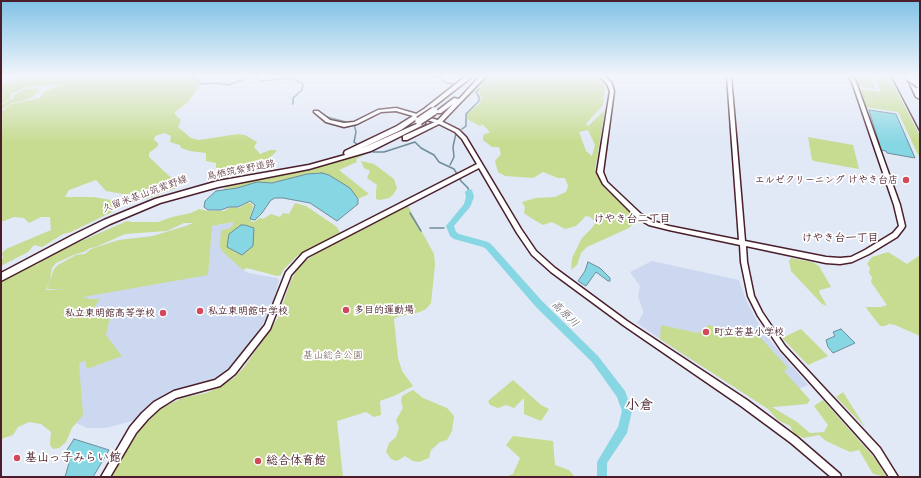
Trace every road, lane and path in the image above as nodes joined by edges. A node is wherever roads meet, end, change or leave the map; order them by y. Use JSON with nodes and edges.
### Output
{"nodes":[{"id":1,"x":445,"y":98,"type":"edge"},
{"id":2,"x":450,"y":98,"type":"edge"},
{"id":3,"x":455,"y":98,"type":"edge"},
{"id":4,"x":463,"y":98,"type":"edge"},
{"id":5,"x":611,"y":98,"type":"edge"},
{"id":6,"x":731,"y":98,"type":"edge"},
{"id":7,"x":860,"y":98,"type":"edge"},
{"id":8,"x":436,"y":111,"type":"junction"},
{"id":9,"x":316,"y":112,"type":"dead end"},
{"id":10,"x":420,"y":120,"type":"junction"},
{"id":11,"x":439,"y":122,"type":"junction"},
{"id":12,"x":345,"y":156,"type":"junction"},
{"id":13,"x":480,"y":165,"type":"junction"},
{"id":14,"x":743,"y":243,"type":"junction"},
{"id":15,"x":1,"y":272,"type":"edge"},
{"id":16,"x":1,"y":278,"type":"edge"},
{"id":17,"x":105,"y":477,"type":"edge"},
{"id":18,"x":837,"y":477,"type":"edge"},
{"id":19,"x":894,"y":477,"type":"edge"}],
"edges":[{"from":1,"to":10,"type":"main road"},
{"from":2,"to":8,"type":"main road"},
{"from":3,"to":8,"type":"main road","name":"鳥栖筑紫野道路"},
{"from":4,"to":11,"type":"main road"},
{"from":5,"to":14,"type":"street"},
{"from":6,"to":14,"type":"street"},
{"from":7,"to":14,"type":"street"},
{"from":8,"to":10,"type":"main road","name":"鳥栖筑紫野道路"},
{"from":9,"to":10,"type":"street"},
{"from":10,"to":11,"type":"street"},
{"from":10,"to":12,"type":"main road","name":"鳥栖筑紫野道路"},
{"from":11,"to":12,"type":"main road"},
{"from":11,"to":13,"type":"street"},
{"from":12,"to":15,"type":"main road","name":"久留米基山筑紫野線"},
{"from":12,"to":16,"type":"main road","name":"鳥栖筑紫野道路"},
{"from":13,"to":17,"type":"street"},
{"from":13,"to":18,"type":"street"},
{"from":14,"to":19,"type":"street"}]}
